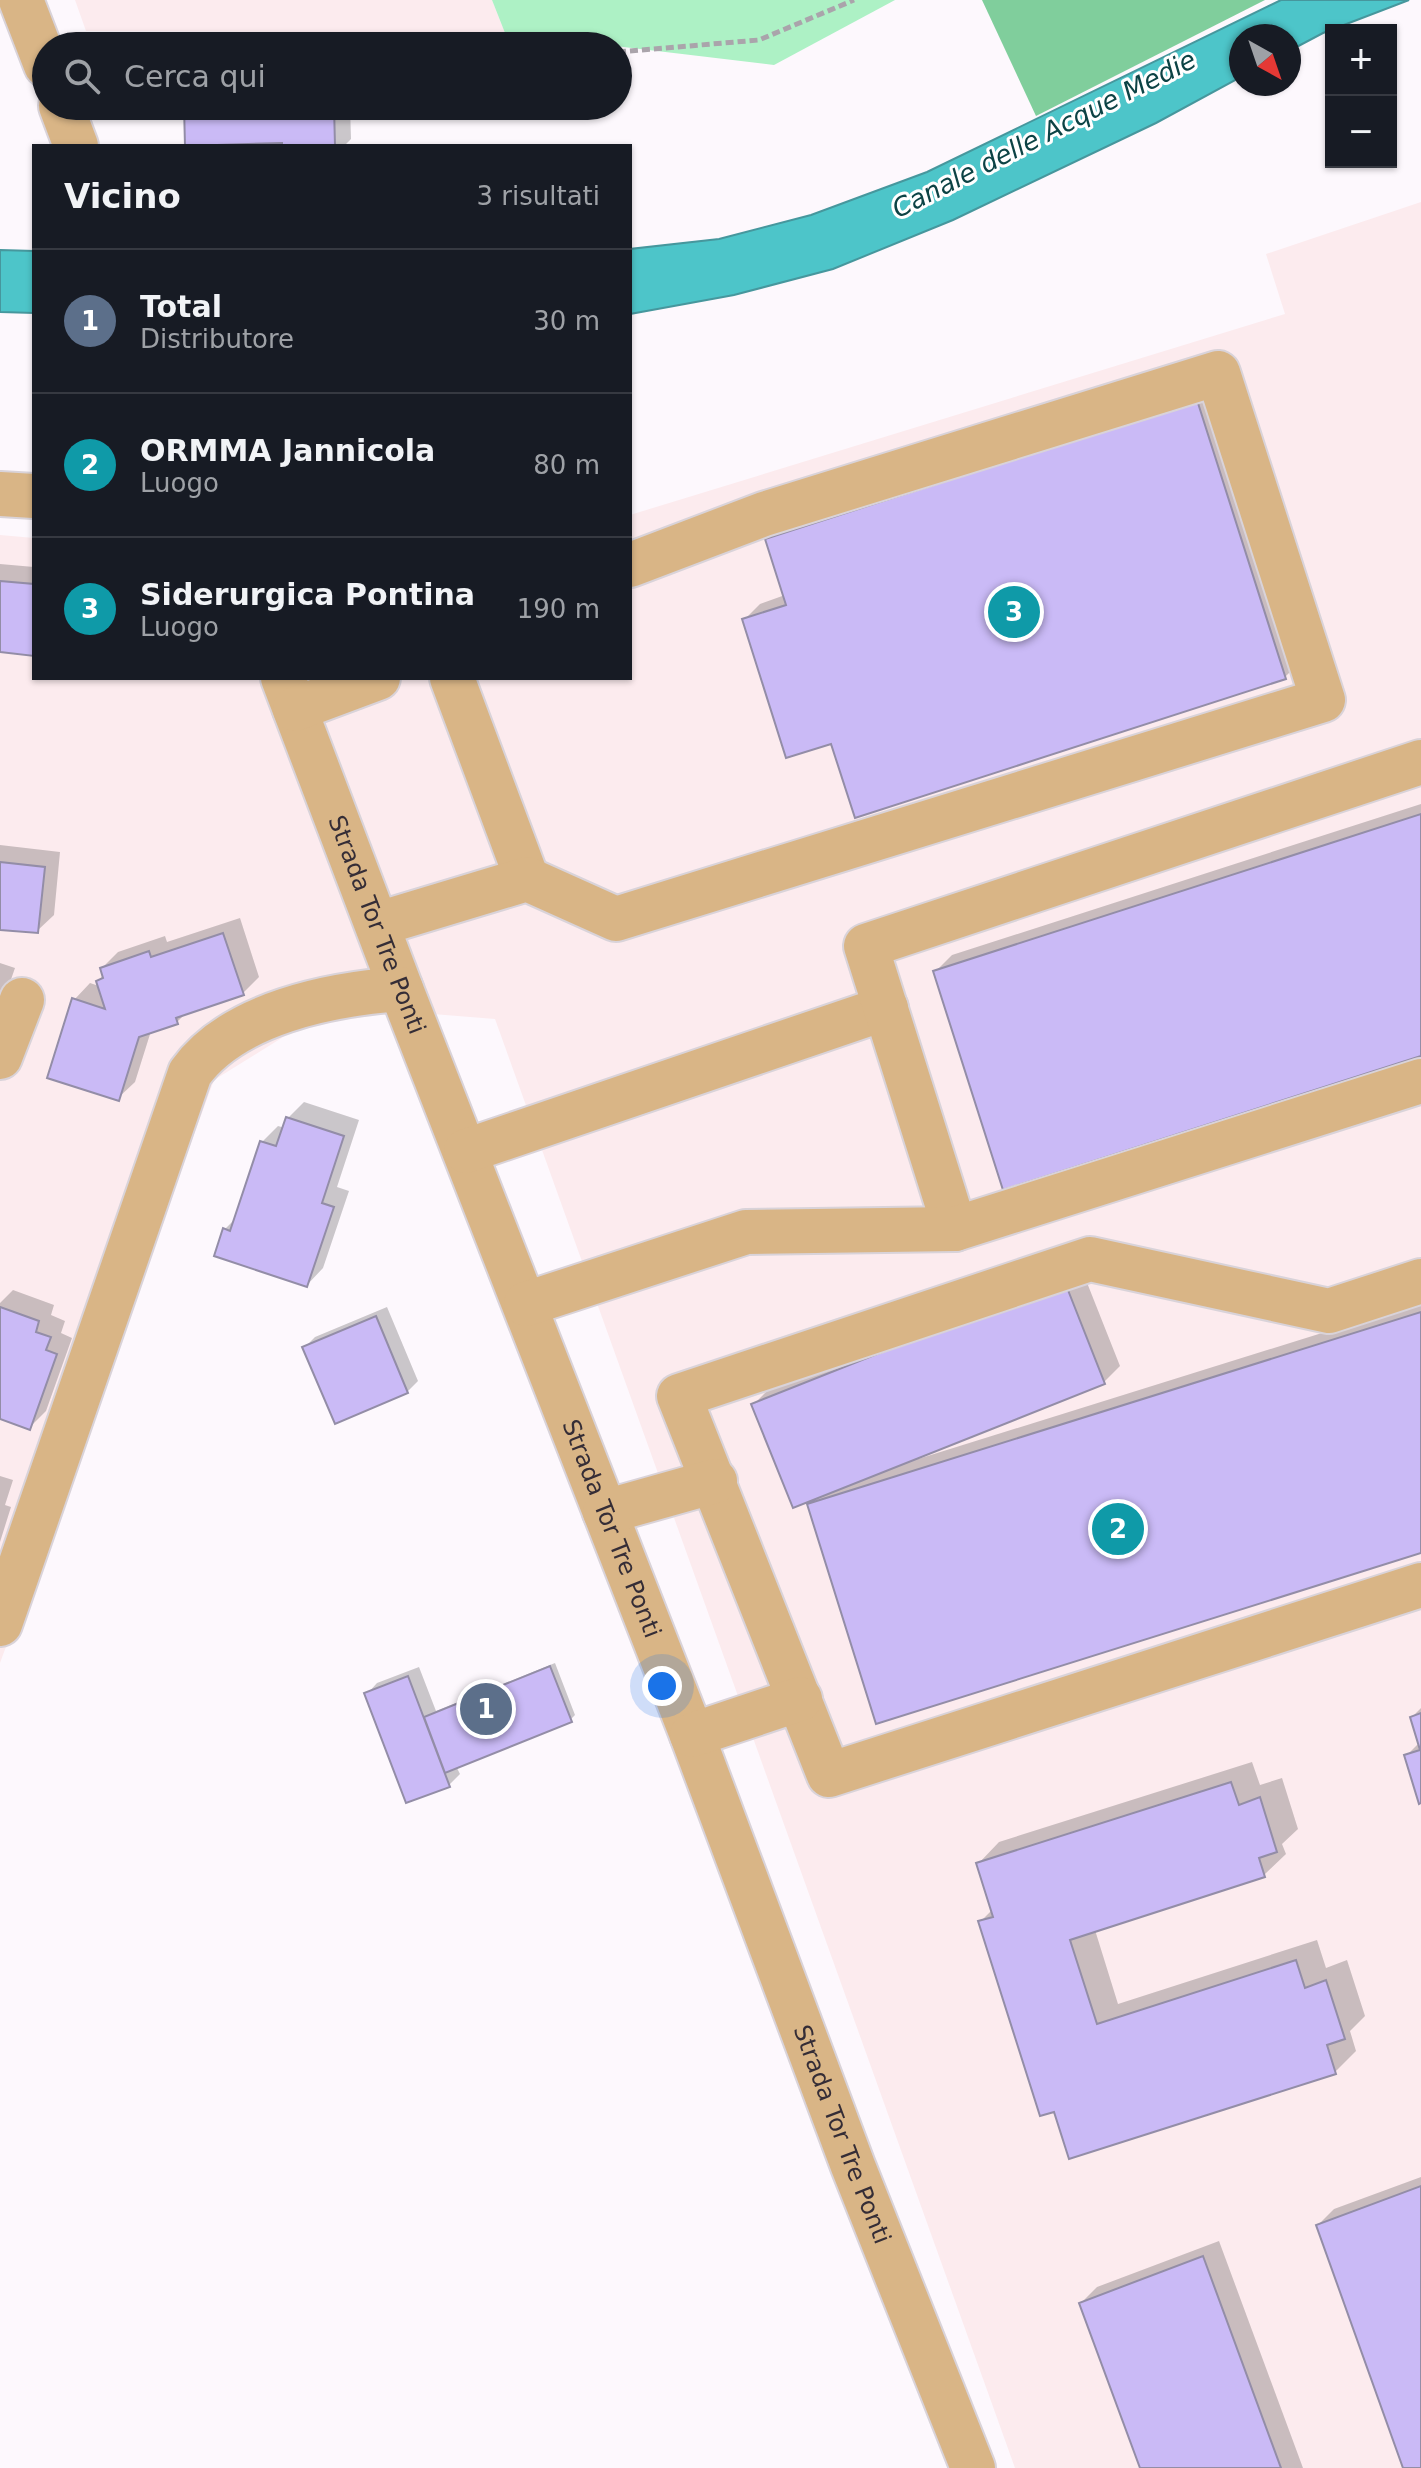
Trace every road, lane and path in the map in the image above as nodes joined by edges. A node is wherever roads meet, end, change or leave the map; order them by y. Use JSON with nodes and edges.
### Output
{"nodes":[{"id":1,"x":21,"y":0,"type":"edge"},
{"id":2,"x":854,"y":0,"type":"edge"},
{"id":3,"x":34,"y":32,"type":"edge"},
{"id":4,"x":632,"y":51,"type":"edge"},
{"id":5,"x":66,"y":120,"type":"edge"},
{"id":6,"x":75,"y":144,"type":"edge"},
{"id":7,"x":0,"y":494,"type":"edge"},
{"id":8,"x":32,"y":496,"type":"edge"},
{"id":9,"x":632,"y":564,"type":"edge"},
{"id":10,"x":366,"y":680,"type":"edge"},
{"id":11,"x":453,"y":680,"type":"edge"},
{"id":12,"x":289,"y":693,"type":"edge"},
{"id":13,"x":1421,"y":762,"type":"edge"},
{"id":14,"x":527,"y":879,"type":"junction"},
{"id":15,"x":378,"y":924,"type":"junction"},
{"id":16,"x":401,"y":989,"type":"junction"},
{"id":17,"x":22,"y":1000,"type":"dead end"},
{"id":18,"x":886,"y":1008,"type":"junction"},
{"id":19,"x":0,"y":1057,"type":"edge"},
{"id":20,"x":1421,"y":1081,"type":"edge"},
{"id":21,"x":466,"y":1151,"type":"junction"},
{"id":22,"x":955,"y":1229,"type":"junction"},
{"id":23,"x":1421,"y":1281,"type":"edge"},
{"id":24,"x":526,"y":1304,"type":"junction"},
{"id":25,"x":715,"y":1481,"type":"junction"},
{"id":26,"x":605,"y":1512,"type":"junction"},
{"id":27,"x":1421,"y":1585,"type":"edge"},
{"id":28,"x":0,"y":1624,"type":"edge"},
{"id":29,"x":800,"y":1699,"type":"junction"},
{"id":30,"x":692,"y":1735,"type":"junction"},
{"id":31,"x":973,"y":2468,"type":"edge"}],
"edges":[{"from":1,"to":3,"type":"street"},
{"from":2,"to":4,"type":"path"},
{"from":5,"to":6,"type":"street"},
{"from":7,"to":8,"type":"street"},
{"from":9,"to":14,"type":"street"},
{"from":10,"to":12,"type":"street"},
{"from":11,"to":14,"type":"street"},
{"from":12,"to":15,"type":"street","name":"Strada Tor Tre Ponti"},
{"from":13,"to":18,"type":"street"},
{"from":14,"to":15,"type":"street"},
{"from":15,"to":16,"type":"street","name":"Strada Tor Tre Ponti"},
{"from":16,"to":21,"type":"street","name":"Strada Tor Tre Ponti"},
{"from":16,"to":28,"type":"street"},
{"from":17,"to":19,"type":"street"},
{"from":18,"to":21,"type":"street"},
{"from":18,"to":22,"type":"street"},
{"from":20,"to":22,"type":"street"},
{"from":21,"to":24,"type":"street","name":"Strada Tor Tre Ponti"},
{"from":22,"to":24,"type":"street"},
{"from":23,"to":25,"type":"street"},
{"from":24,"to":26,"type":"street","name":"Strada Tor Tre Ponti"},
{"from":25,"to":26,"type":"street"},
{"from":25,"to":29,"type":"street"},
{"from":26,"to":30,"type":"street","name":"Strada Tor Tre Ponti"},
{"from":27,"to":29,"type":"street"},
{"from":29,"to":30,"type":"street"},
{"from":30,"to":31,"type":"street","name":"Strada Tor Tre Ponti"}]}
